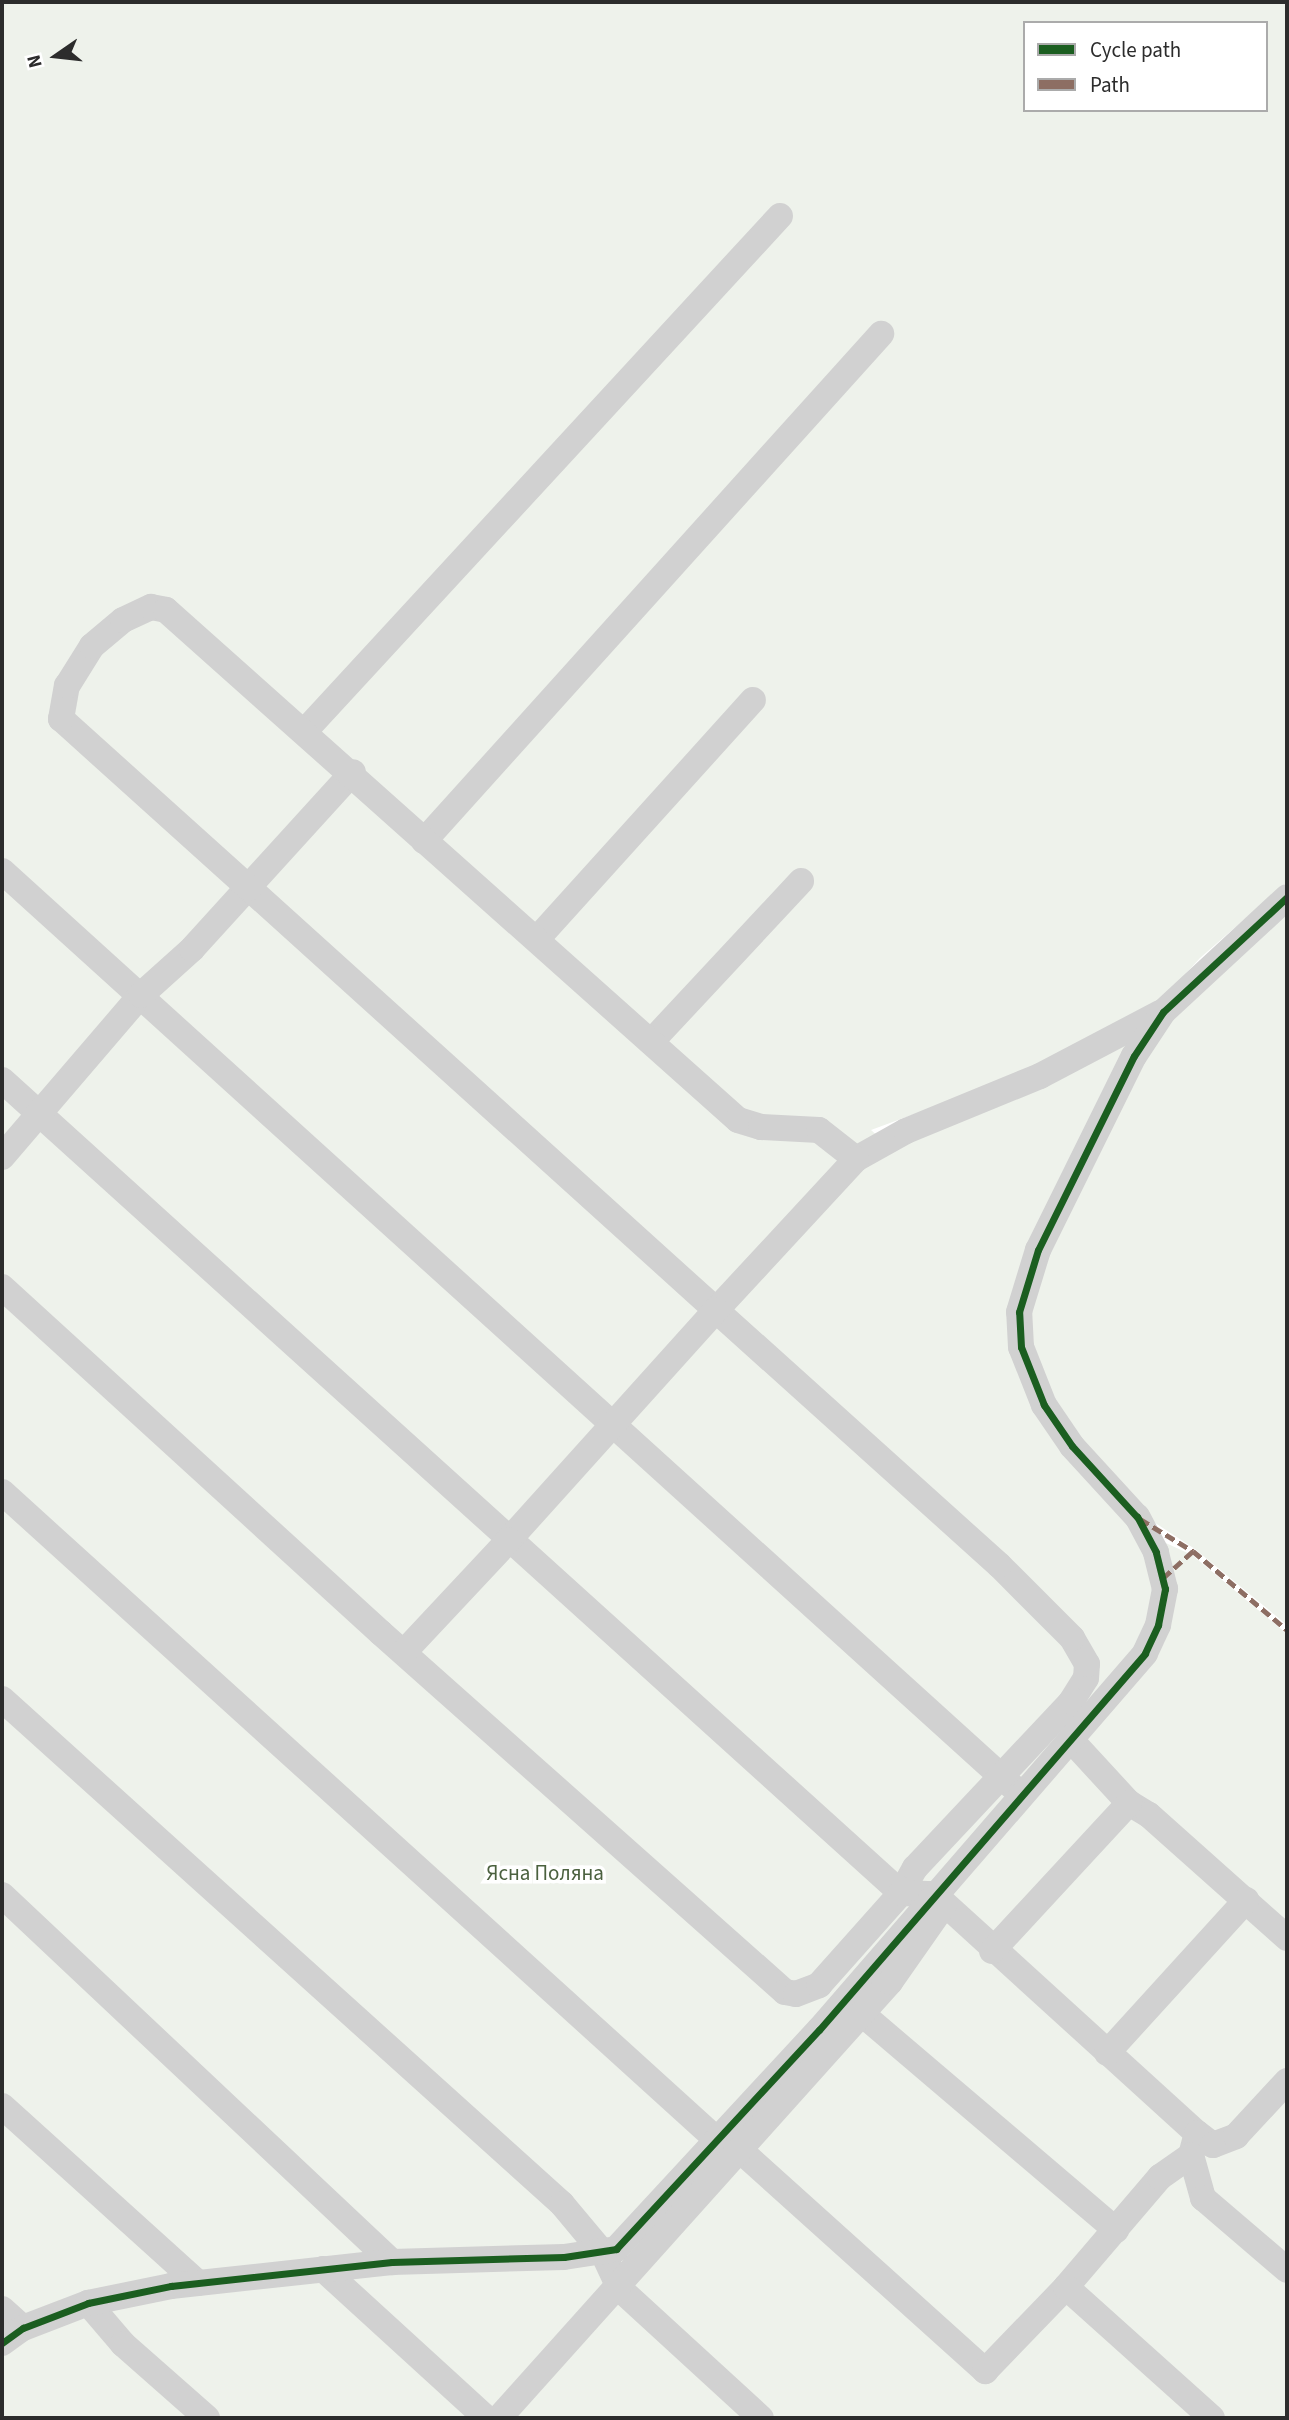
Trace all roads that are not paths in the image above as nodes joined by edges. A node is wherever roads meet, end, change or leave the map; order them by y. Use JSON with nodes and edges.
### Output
{"nodes":[{"id":1,"x":780,"y":216,"type":"dead end"},
{"id":2,"x":881,"y":334,"type":"dead end"},
{"id":3,"x":753,"y":700,"type":"dead end"},
{"id":4,"x":303,"y":732,"type":"junction"},
{"id":5,"x":353,"y":772,"type":"junction"},
{"id":6,"x":424,"y":841,"type":"junction"},
{"id":7,"x":2,"y":871,"type":"edge"},
{"id":8,"x":801,"y":881,"type":"dead end"},
{"id":9,"x":249,"y":888,"type":"junction"},
{"id":10,"x":1287,"y":897,"type":"edge"},
{"id":11,"x":537,"y":939,"type":"junction"},
{"id":12,"x":141,"y":995,"type":"junction"},
{"id":13,"x":1163,"y":1012,"type":"junction"},
{"id":14,"x":651,"y":1042,"type":"junction"},
{"id":15,"x":2,"y":1080,"type":"edge"},
{"id":16,"x":41,"y":1114,"type":"junction"},
{"id":17,"x":2,"y":1157,"type":"edge"},
{"id":18,"x":856,"y":1159,"type":"junction"},
{"id":19,"x":2,"y":1287,"type":"edge"},
{"id":20,"x":716,"y":1310,"type":"junction"},
{"id":21,"x":613,"y":1426,"type":"junction"},
{"id":22,"x":2,"y":1492,"type":"edge"},
{"id":23,"x":509,"y":1540,"type":"junction"},
{"id":24,"x":405,"y":1651,"type":"junction"},
{"id":25,"x":2,"y":1699,"type":"edge"},
{"id":26,"x":1072,"y":1740,"type":"junction"},
{"id":27,"x":1000,"y":1776,"type":"junction"},
{"id":28,"x":1023,"y":1795,"type":"junction"},
{"id":29,"x":1129,"y":1803,"type":"junction"},
{"id":30,"x":901,"y":1894,"type":"junction"},
{"id":31,"x":2,"y":1895,"type":"edge"},
{"id":32,"x":939,"y":1900,"type":"junction"},
{"id":33,"x":1246,"y":1900,"type":"junction"},
{"id":34,"x":1287,"y":1938,"type":"edge"},
{"id":35,"x":992,"y":1951,"type":"junction"},
{"id":36,"x":862,"y":2013,"type":"junction"},
{"id":37,"x":1107,"y":2053,"type":"junction"},
{"id":38,"x":1287,"y":2081,"type":"edge"},
{"id":39,"x":2,"y":2106,"type":"edge"},
{"id":40,"x":716,"y":2139,"type":"junction"},
{"id":41,"x":1194,"y":2144,"type":"junction"},
{"id":42,"x":741,"y":2151,"type":"junction"},
{"id":43,"x":1116,"y":2230,"type":"junction"},
{"id":44,"x":603,"y":2253,"type":"junction"},
{"id":45,"x":392,"y":2262,"type":"junction"},
{"id":46,"x":323,"y":2269,"type":"junction"},
{"id":47,"x":1287,"y":2270,"type":"edge"},
{"id":48,"x":198,"y":2283,"type":"junction"},
{"id":49,"x":1066,"y":2287,"type":"junction"},
{"id":50,"x":620,"y":2289,"type":"junction"},
{"id":51,"x":88,"y":2303,"type":"junction"},
{"id":52,"x":2,"y":2309,"type":"edge"},
{"id":53,"x":12,"y":2336,"type":"edge"},
{"id":54,"x":207,"y":2418,"type":"edge"},
{"id":55,"x":486,"y":2418,"type":"edge"},
{"id":56,"x":499,"y":2418,"type":"edge"},
{"id":57,"x":761,"y":2418,"type":"edge"},
{"id":58,"x":1212,"y":2418,"type":"edge"}],
"edges":[{"from":1,"to":4,"type":"street"},
{"from":2,"to":6,"type":"street"},
{"from":3,"to":11,"type":"street"},
{"from":4,"to":5,"type":"street"},
{"from":4,"to":9,"type":"street"},
{"from":5,"to":6,"type":"street"},
{"from":5,"to":9,"type":"street"},
{"from":6,"to":11,"type":"street"},
{"from":7,"to":12,"type":"street"},
{"from":8,"to":14,"type":"street"},
{"from":9,"to":12,"type":"street"},
{"from":9,"to":20,"type":"street"},
{"from":10,"to":13,"type":"street"},
{"from":11,"to":14,"type":"street"},
{"from":12,"to":16,"type":"street"},
{"from":12,"to":21,"type":"street"},
{"from":13,"to":18,"type":"street"},
{"from":13,"to":26,"type":"street"},
{"from":14,"to":18,"type":"street"},
{"from":15,"to":16,"type":"street"},
{"from":16,"to":17,"type":"street"},
{"from":16,"to":23,"type":"street"},
{"from":18,"to":20,"type":"street"},
{"from":19,"to":24,"type":"street"},
{"from":20,"to":21,"type":"street"},
{"from":20,"to":27,"type":"street"},
{"from":21,"to":23,"type":"street"},
{"from":21,"to":27,"type":"street"},
{"from":22,"to":40,"type":"street"},
{"from":23,"to":24,"type":"street"},
{"from":23,"to":30,"type":"street"},
{"from":24,"to":30,"type":"street"},
{"from":25,"to":44,"type":"street"},
{"from":26,"to":28,"type":"street"},
{"from":26,"to":29,"type":"street"},
{"from":27,"to":28,"type":"street"},
{"from":27,"to":30,"type":"street"},
{"from":28,"to":32,"type":"street"},
{"from":29,"to":33,"type":"street"},
{"from":29,"to":35,"type":"street"},
{"from":30,"to":32,"type":"street"},
{"from":31,"to":45,"type":"street"},
{"from":32,"to":35,"type":"street"},
{"from":32,"to":36,"type":"street"},
{"from":32,"to":40,"type":"street"},
{"from":33,"to":34,"type":"street"},
{"from":33,"to":37,"type":"street"},
{"from":35,"to":37,"type":"street"},
{"from":36,"to":42,"type":"street"},
{"from":36,"to":43,"type":"street"},
{"from":37,"to":41,"type":"street"},
{"from":38,"to":41,"type":"street"},
{"from":39,"to":48,"type":"street"},
{"from":40,"to":44,"type":"street"},
{"from":41,"to":43,"type":"street"},
{"from":41,"to":47,"type":"street"},
{"from":42,"to":49,"type":"street"},
{"from":42,"to":50,"type":"street"},
{"from":43,"to":49,"type":"street"},
{"from":44,"to":45,"type":"street"},
{"from":44,"to":50,"type":"street"},
{"from":45,"to":46,"type":"street"},
{"from":46,"to":48,"type":"street"},
{"from":46,"to":55,"type":"street"},
{"from":48,"to":51,"type":"street"},
{"from":49,"to":58,"type":"street"},
{"from":50,"to":56,"type":"street"},
{"from":50,"to":57,"type":"street"},
{"from":51,"to":53,"type":"street"},
{"from":51,"to":54,"type":"street"},
{"from":52,"to":53,"type":"street"}]}
